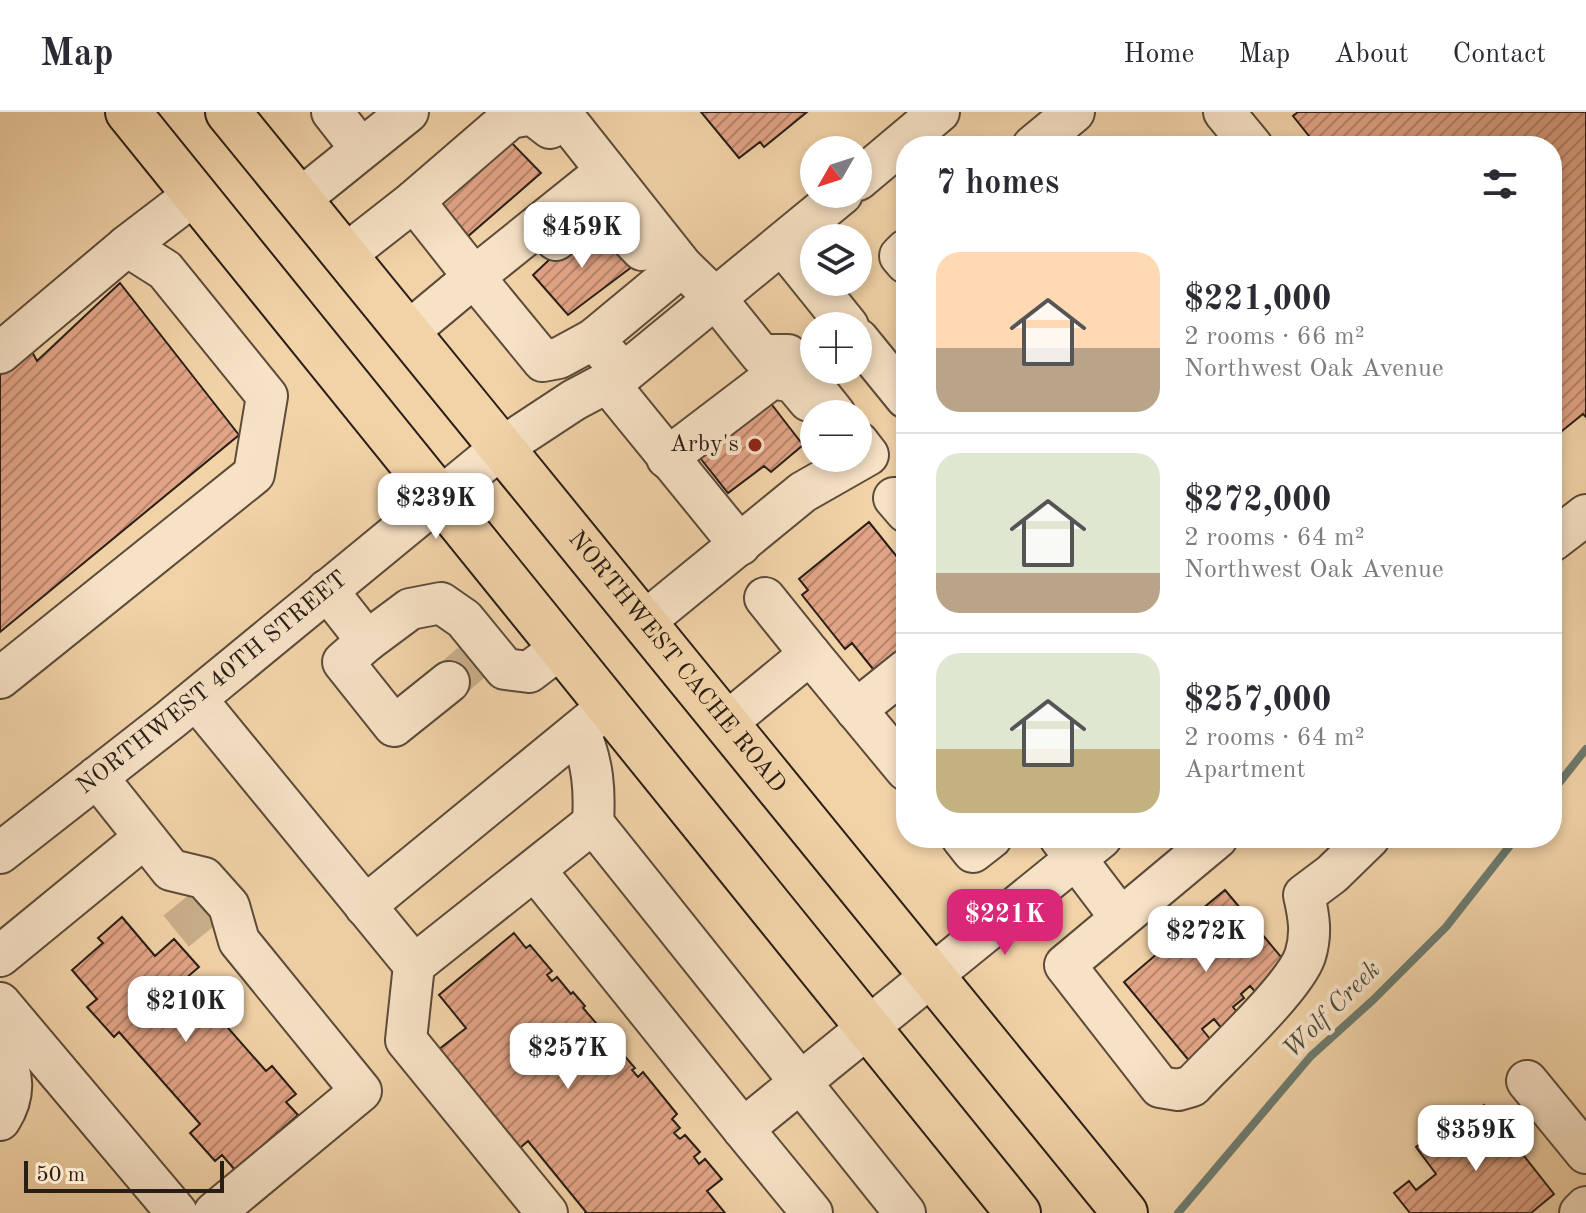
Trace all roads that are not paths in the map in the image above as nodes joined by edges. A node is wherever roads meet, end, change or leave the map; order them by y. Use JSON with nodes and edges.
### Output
{"nodes":[{"id":1,"x":128,"y":112,"type":"edge"},
{"id":2,"x":228,"y":112,"type":"edge"},
{"id":3,"x":332,"y":112,"type":"edge"},
{"id":4,"x":408,"y":112,"type":"edge"},
{"id":5,"x":939,"y":112,"type":"edge"},
{"id":6,"x":1074,"y":112,"type":"edge"},
{"id":7,"x":1224,"y":112,"type":"edge"},
{"id":8,"x":910,"y":136,"type":"edge"},
{"id":9,"x":1045,"y":136,"type":"edge"},
{"id":10,"x":1244,"y":136,"type":"edge"},
{"id":11,"x":573,"y":140,"type":"edge"},
{"id":12,"x":896,"y":148,"type":"edge"},
{"id":13,"x":361,"y":149,"type":"junction"},
{"id":14,"x":872,"y":168,"type":"edge"},
{"id":15,"x":195,"y":194,"type":"junction"},
{"id":16,"x":300,"y":199,"type":"junction"},
{"id":17,"x":414,"y":201,"type":"junction"},
{"id":18,"x":825,"y":208,"type":"edge"},
{"id":19,"x":782,"y":244,"type":"junction"},
{"id":20,"x":127,"y":246,"type":"junction"},
{"id":21,"x":345,"y":255,"type":"junction"},
{"id":22,"x":672,"y":255,"type":"junction"},
{"id":23,"x":482,"y":286,"type":"junction"},
{"id":24,"x":716,"y":299,"type":"junction"},
{"id":25,"x":837,"y":312,"type":"edge"},
{"id":26,"x":408,"y":332,"type":"junction"},
{"id":27,"x":594,"y":339,"type":"junction"},
{"id":28,"x":0,"y":353,"type":"edge"},
{"id":29,"x":761,"y":355,"type":"junction"},
{"id":30,"x":872,"y":356,"type":"edge"},
{"id":31,"x":615,"y":378,"type":"junction"},
{"id":32,"x":896,"y":386,"type":"edge"},
{"id":33,"x":807,"y":400,"type":"edge"},
{"id":34,"x":824,"y":400,"type":"edge"},
{"id":35,"x":501,"y":448,"type":"junction"},
{"id":36,"x":661,"y":449,"type":"junction"},
{"id":37,"x":821,"y":472,"type":"edge"},
{"id":38,"x":838,"y":472,"type":"edge"},
{"id":39,"x":803,"y":492,"type":"junction"},
{"id":40,"x":440,"y":496,"type":"junction"},
{"id":41,"x":1586,"y":515,"type":"edge"},
{"id":42,"x":1562,"y":533,"type":"edge"},
{"id":43,"x":740,"y":545,"type":"junction"},
{"id":44,"x":327,"y":590,"type":"junction"},
{"id":45,"x":765,"y":598,"type":"dead end"},
{"id":46,"x":644,"y":622,"type":"junction"},
{"id":47,"x":367,"y":641,"type":"junction"},
{"id":48,"x":562,"y":647,"type":"junction"},
{"id":49,"x":810,"y":654,"type":"junction"},
{"id":50,"x":470,"y":664,"type":"junction"},
{"id":51,"x":0,"y":678,"type":"edge"},
{"id":52,"x":896,"y":678,"type":"edge"},
{"id":53,"x":196,"y":699,"type":"junction"},
{"id":54,"x":856,"y":710,"type":"junction"},
{"id":55,"x":594,"y":719,"type":"junction"},
{"id":56,"x":726,"y":723,"type":"junction"},
{"id":57,"x":896,"y":758,"type":"edge"},
{"id":58,"x":97,"y":777,"type":"junction"},
{"id":59,"x":593,"y":823,"type":"junction"},
{"id":60,"x":144,"y":838,"type":"junction"},
{"id":61,"x":1076,"y":848,"type":"edge"},
{"id":62,"x":1081,"y":848,"type":"edge"},
{"id":63,"x":1205,"y":848,"type":"edge"},
{"id":64,"x":1359,"y":848,"type":"edge"},
{"id":65,"x":0,"y":853,"type":"edge"},
{"id":66,"x":535,"y":870,"type":"junction"},
{"id":67,"x":365,"y":906,"type":"junction"},
{"id":68,"x":1120,"y":917,"type":"junction"},
{"id":69,"x":0,"y":956,"type":"edge"},
{"id":70,"x":414,"y":965,"type":"junction"},
{"id":71,"x":930,"y":976,"type":"junction"},
{"id":72,"x":0,"y":1003,"type":"edge"},
{"id":73,"x":868,"y":1026,"type":"junction"},
{"id":74,"x":0,"y":1048,"type":"edge"},
{"id":75,"x":1527,"y":1081,"type":"dead end"},
{"id":76,"x":799,"y":1083,"type":"junction"},
{"id":77,"x":0,"y":1120,"type":"edge"},
{"id":78,"x":743,"y":1129,"type":"junction"},
{"id":79,"x":1586,"y":1153,"type":"edge"},
{"id":80,"x":1116,"y":1202,"type":"edge"},
{"id":81,"x":1586,"y":1207,"type":"edge"},
{"id":82,"x":1015,"y":1212,"type":"edge"},
{"id":83,"x":177,"y":1213,"type":"edge"},
{"id":84,"x":214,"y":1213,"type":"edge"},
{"id":85,"x":547,"y":1213,"type":"edge"},
{"id":86,"x":812,"y":1213,"type":"edge"},
{"id":87,"x":905,"y":1213,"type":"edge"},
{"id":88,"x":1580,"y":1213,"type":"edge"}],
"edges":[{"from":1,"to":15,"type":"main road"},
{"from":2,"to":16,"type":"main road","name":"NORTHWEST CACHE ROAD"},
{"from":3,"to":13,"type":"street"},
{"from":4,"to":13,"type":"street"},
{"from":5,"to":8,"type":"street"},
{"from":6,"to":9,"type":"street"},
{"from":7,"to":10,"type":"street"},
{"from":11,"to":17,"type":"street"},
{"from":11,"to":22,"type":"street"},
{"from":11,"to":23,"type":"street"},
{"from":12,"to":14,"type":"street"},
{"from":13,"to":16,"type":"street"},
{"from":15,"to":20,"type":"street"},
{"from":15,"to":40,"type":"main road"},
{"from":16,"to":21,"type":"main road","name":"NORTHWEST CACHE ROAD"},
{"from":17,"to":21,"type":"street"},
{"from":17,"to":23,"type":"street"},
{"from":18,"to":19,"type":"street","name":"NORTHWEST 40TH STREET"},
{"from":19,"to":24,"type":"street","name":"NORTHWEST 40TH STREET"},
{"from":19,"to":25,"type":"street"},
{"from":20,"to":28,"type":"street"},
{"from":20,"to":51,"type":"street"},
{"from":21,"to":26,"type":"main road","name":"NORTHWEST CACHE ROAD"},
{"from":22,"to":23,"type":"street"},
{"from":22,"to":24,"type":"street"},
{"from":22,"to":27,"type":"street"},
{"from":23,"to":26,"type":"street"},
{"from":23,"to":27,"type":"street"},
{"from":24,"to":29,"type":"street"},
{"from":24,"to":31,"type":"street","name":"NORTHWEST 40TH STREET"},
{"from":26,"to":35,"type":"main road","name":"NORTHWEST CACHE ROAD"},
{"from":27,"to":31,"type":"street"},
{"from":29,"to":34,"type":"street"},
{"from":29,"to":36,"type":"street"},
{"from":30,"to":32,"type":"street"},
{"from":31,"to":35,"type":"street","name":"NORTHWEST 40TH STREET"},
{"from":31,"to":36,"type":"street"},
{"from":33,"to":36,"type":"street"},
{"from":35,"to":40,"type":"street","name":"NORTHWEST 40TH STREET"},
{"from":35,"to":46,"type":"main road","name":"NORTHWEST CACHE ROAD"},
{"from":36,"to":43,"type":"street"},
{"from":37,"to":39,"type":"street"},
{"from":38,"to":39,"type":"street"},
{"from":39,"to":43,"type":"street"},
{"from":40,"to":44,"type":"street","name":"NORTHWEST 40TH STREET"},
{"from":40,"to":48,"type":"main road"},
{"from":41,"to":42,"type":"street"},
{"from":43,"to":46,"type":"street"},
{"from":44,"to":47,"type":"street"},
{"from":44,"to":53,"type":"street","name":"NORTHWEST 40TH STREET"},
{"from":45,"to":49,"type":"street"},
{"from":46,"to":56,"type":"main road","name":"NORTHWEST CACHE ROAD"},
{"from":47,"to":50,"type":"street"},
{"from":47,"to":50,"type":"street"},
{"from":48,"to":50,"type":"street"},
{"from":48,"to":55,"type":"main road"},
{"from":49,"to":54,"type":"street"},
{"from":49,"to":56,"type":"street"},
{"from":52,"to":54,"type":"street"},
{"from":53,"to":58,"type":"street","name":"NORTHWEST 40TH STREET"},
{"from":53,"to":67,"type":"street"},
{"from":54,"to":57,"type":"street"},
{"from":55,"to":59,"type":"street"},
{"from":55,"to":67,"type":"street"},
{"from":55,"to":73,"type":"main road"},
{"from":56,"to":71,"type":"main road","name":"NORTHWEST CACHE ROAD"},
{"from":58,"to":60,"type":"street"},
{"from":58,"to":65,"type":"street","name":"NORTHWEST 40TH STREET"},
{"from":59,"to":66,"type":"street"},
{"from":59,"to":76,"type":"street"},
{"from":60,"to":69,"type":"street"},
{"from":60,"to":84,"type":"street"},
{"from":61,"to":71,"type":"street"},
{"from":62,"to":68,"type":"street"},
{"from":63,"to":68,"type":"street"},
{"from":64,"to":68,"type":"street"},
{"from":66,"to":70,"type":"street"},
{"from":66,"to":78,"type":"street"},
{"from":67,"to":70,"type":"street"},
{"from":70,"to":85,"type":"street"},
{"from":71,"to":73,"type":"street"},
{"from":71,"to":80,"type":"main road","name":"NORTHWEST CACHE ROAD"},
{"from":72,"to":83,"type":"street"},
{"from":73,"to":76,"type":"street"},
{"from":73,"to":82,"type":"main road"},
{"from":74,"to":77,"type":"street"},
{"from":75,"to":79,"type":"street"},
{"from":76,"to":78,"type":"street"},
{"from":76,"to":87,"type":"street"},
{"from":78,"to":86,"type":"street"},
{"from":81,"to":88,"type":"street"}]}
